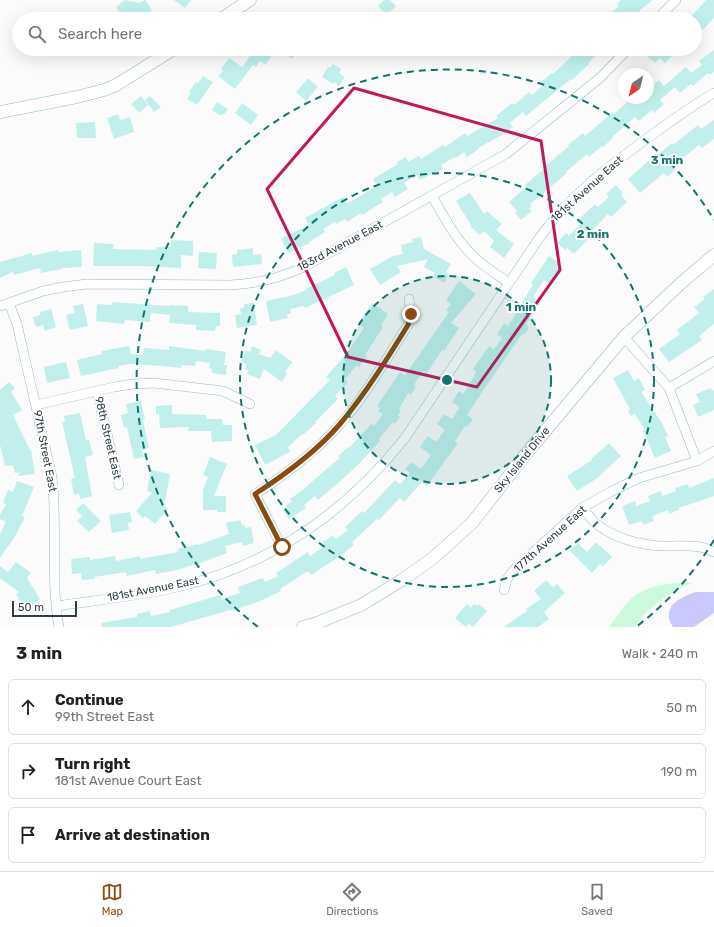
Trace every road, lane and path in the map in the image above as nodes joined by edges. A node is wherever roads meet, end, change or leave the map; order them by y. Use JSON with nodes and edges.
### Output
{"nodes":[{"id":1,"x":250,"y":0,"type":"edge"},
{"id":2,"x":676,"y":0,"type":"edge"},
{"id":3,"x":232,"y":12,"type":"edge"},
{"id":4,"x":664,"y":12,"type":"edge"},
{"id":5,"x":162,"y":56,"type":"edge"},
{"id":6,"x":621,"y":56,"type":"edge"},
{"id":7,"x":714,"y":93,"type":"edge"},
{"id":8,"x":0,"y":112,"type":"edge"},
{"id":9,"x":432,"y":196,"type":"junction"},
{"id":10,"x":714,"y":254,"type":"edge"},
{"id":11,"x":509,"y":283,"type":"junction"},
{"id":12,"x":409,"y":299,"type":"dead end"},
{"id":13,"x":9,"y":303,"type":"junction"},
{"id":14,"x":0,"y":306,"type":"edge"},
{"id":15,"x":624,"y":337,"type":"junction"},
{"id":16,"x":714,"y":361,"type":"edge"},
{"id":17,"x":669,"y":388,"type":"junction"},
{"id":18,"x":97,"y":391,"type":"junction"},
{"id":19,"x":250,"y":404,"type":"dead end"},
{"id":20,"x":36,"y":405,"type":"junction"},
{"id":21,"x":714,"y":451,"type":"edge"},
{"id":22,"x":697,"y":461,"type":"junction"},
{"id":23,"x":119,"y":485,"type":"dead end"},
{"id":24,"x":582,"y":508,"type":"junction"},
{"id":25,"x":282,"y":547,"type":"junction"},
{"id":26,"x":714,"y":552,"type":"edge"},
{"id":27,"x":504,"y":590,"type":"dead end"},
{"id":28,"x":56,"y":606,"type":"junction"},
{"id":29,"x":59,"y":627,"type":"edge"},
{"id":30,"x":303,"y":627,"type":"edge"}],
"edges":[{"from":1,"to":3,"type":"street"},
{"from":2,"to":4,"type":"street"},
{"from":5,"to":8,"type":"street"},
{"from":6,"to":9,"type":"street","name":"183rd Avenue East"},
{"from":7,"to":11,"type":"street","name":"181st Avenue East"},
{"from":9,"to":11,"type":"street"},
{"from":9,"to":13,"type":"street","name":"183rd Avenue East"},
{"from":10,"to":15,"type":"street","name":"Sky Island Drive"},
{"from":11,"to":25,"type":"street","name":"181st Avenue East"},
{"from":12,"to":25,"type":"street"},
{"from":13,"to":14,"type":"street","name":"183rd Avenue East"},
{"from":13,"to":20,"type":"street","name":"97th Street East"},
{"from":15,"to":17,"type":"street"},
{"from":15,"to":30,"type":"street","name":"Sky Island Drive"},
{"from":16,"to":17,"type":"street"},
{"from":17,"to":22,"type":"street"},
{"from":18,"to":19,"type":"street"},
{"from":18,"to":20,"type":"street"},
{"from":18,"to":23,"type":"street","name":"98th Street East"},
{"from":20,"to":28,"type":"street","name":"97th Street East"},
{"from":21,"to":22,"type":"street","name":"177th Avenue East"},
{"from":22,"to":24,"type":"street","name":"177th Avenue East"},
{"from":24,"to":26,"type":"street"},
{"from":24,"to":27,"type":"street","name":"177th Avenue East"},
{"from":25,"to":28,"type":"street","name":"181st Avenue East"},
{"from":28,"to":29,"type":"street","name":"97th Street East"}]}
